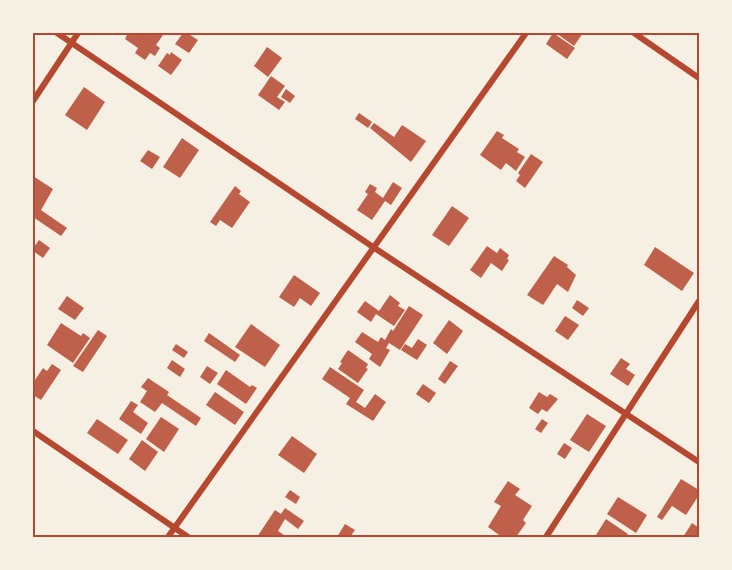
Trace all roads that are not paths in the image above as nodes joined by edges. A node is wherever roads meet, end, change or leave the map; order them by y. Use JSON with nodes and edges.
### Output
{"nodes":[{"id":1,"x":57,"y":33,"type":"edge"},
{"id":2,"x":78,"y":33,"type":"edge"},
{"id":3,"x":526,"y":33,"type":"edge"},
{"id":4,"x":634,"y":33,"type":"edge"},
{"id":5,"x":71,"y":43,"type":"junction"},
{"id":6,"x":699,"y":78,"type":"edge"},
{"id":7,"x":33,"y":101,"type":"edge"},
{"id":8,"x":373,"y":247,"type":"junction"},
{"id":9,"x":699,"y":301,"type":"edge"},
{"id":10,"x":626,"y":413,"type":"junction"},
{"id":11,"x":33,"y":431,"type":"edge"},
{"id":12,"x":699,"y":462,"type":"edge"},
{"id":13,"x":174,"y":528,"type":"junction"},
{"id":14,"x":168,"y":537,"type":"edge"},
{"id":15,"x":188,"y":537,"type":"edge"},
{"id":16,"x":546,"y":537,"type":"edge"}],
"edges":[{"from":1,"to":5,"type":"street"},
{"from":2,"to":5,"type":"street"},
{"from":3,"to":8,"type":"street"},
{"from":4,"to":6,"type":"street"},
{"from":5,"to":7,"type":"street"},
{"from":5,"to":8,"type":"street"},
{"from":8,"to":10,"type":"street"},
{"from":8,"to":13,"type":"street"},
{"from":9,"to":10,"type":"street"},
{"from":10,"to":12,"type":"street"},
{"from":10,"to":16,"type":"street"},
{"from":11,"to":13,"type":"street"},
{"from":13,"to":14,"type":"street"},
{"from":13,"to":15,"type":"street"}]}
